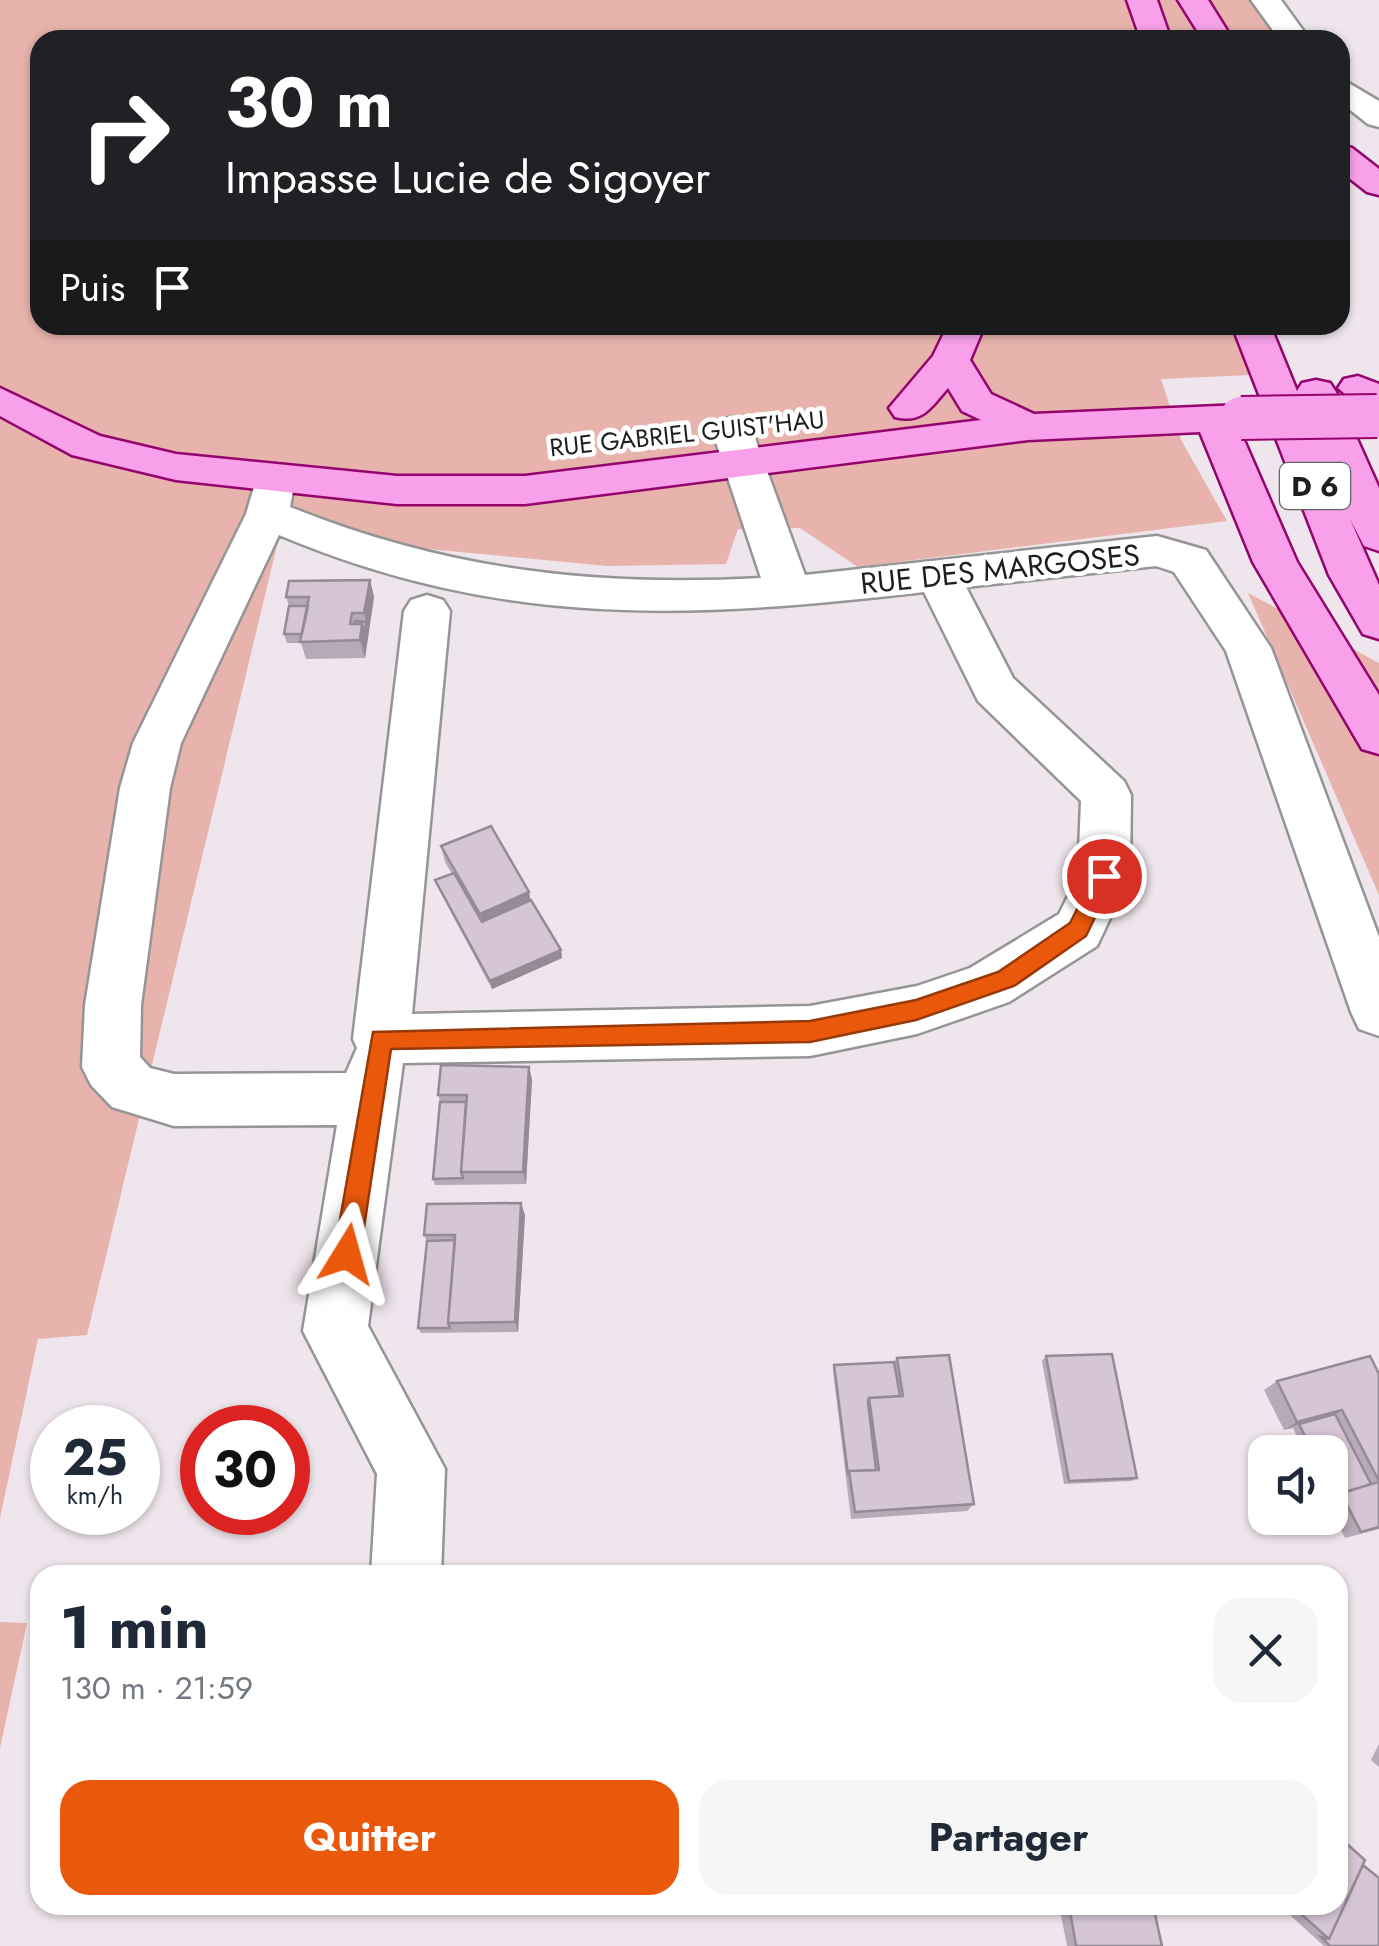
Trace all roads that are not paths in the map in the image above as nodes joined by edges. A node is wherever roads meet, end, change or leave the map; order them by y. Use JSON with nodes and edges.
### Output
{"nodes":[{"id":1,"x":1139,"y":0,"type":"edge"},
{"id":2,"x":1170,"y":0,"type":"edge"},
{"id":3,"x":1193,"y":0,"type":"edge"},
{"id":4,"x":1266,"y":0,"type":"edge"},
{"id":5,"x":1141,"y":30,"type":"edge"},
{"id":6,"x":1152,"y":30,"type":"edge"},
{"id":7,"x":1181,"y":30,"type":"edge"},
{"id":8,"x":1212,"y":30,"type":"edge"},
{"id":9,"x":1288,"y":30,"type":"edge"},
{"id":10,"x":1350,"y":94,"type":"edge"},
{"id":11,"x":1379,"y":117,"type":"edge"},
{"id":12,"x":1350,"y":163,"type":"edge"},
{"id":13,"x":1379,"y":185,"type":"edge"},
{"id":14,"x":1256,"y":335,"type":"edge"},
{"id":15,"x":1292,"y":335,"type":"edge"},
{"id":16,"x":958,"y":342,"type":"edge"},
{"id":17,"x":0,"y":399,"type":"edge"},
{"id":18,"x":976,"y":402,"type":"junction"},
{"id":19,"x":1374,"y":402,"type":"edge"},
{"id":20,"x":909,"y":408,"type":"junction"},
{"id":21,"x":1229,"y":409,"type":"junction"},
{"id":22,"x":1028,"y":427,"type":"junction"},
{"id":23,"x":736,"y":447,"type":"junction"},
{"id":24,"x":270,"y":497,"type":"junction"},
{"id":25,"x":1379,"y":536,"type":"edge"},
{"id":26,"x":938,"y":576,"type":"junction"},
{"id":27,"x":789,"y":592,"type":"junction"},
{"id":28,"x":427,"y":611,"type":"dead end"},
{"id":29,"x":1379,"y":623,"type":"edge"},
{"id":30,"x":1379,"y":736,"type":"edge"},
{"id":31,"x":1379,"y":1012,"type":"edge"},
{"id":32,"x":381,"y":1039,"type":"junction"},
{"id":33,"x":370,"y":1100,"type":"junction"},
{"id":34,"x":406,"y":1565,"type":"edge"}],
"edges":[{"from":1,"to":5,"type":"main road"},
{"from":1,"to":6,"type":"main road"},
{"from":2,"to":7,"type":"main road"},
{"from":3,"to":8,"type":"main road"},
{"from":4,"to":9,"type":"street"},
{"from":10,"to":11,"type":"street"},
{"from":12,"to":13,"type":"main road"},
{"from":14,"to":29,"type":"main road","number":"D 6"},
{"from":15,"to":25,"type":"main road","number":"D 6"},
{"from":16,"to":18,"type":"main road"},
{"from":16,"to":20,"type":"main road"},
{"from":17,"to":23,"type":"main road","name":"RUE GABRIEL GUIST'HAU"},
{"from":17,"to":24,"type":"main road","name":"RUE GABRIEL GUIST'HAU"},
{"from":18,"to":20,"type":"main road","name":"RUE GABRIEL GUIST'HAU"},
{"from":18,"to":21,"type":"main road","name":"RUE GABRIEL GUIST'HAU"},
{"from":18,"to":22,"type":"main road"},
{"from":19,"to":21,"type":"main road","bridge":true},
{"from":20,"to":23,"type":"main road","name":"RUE GABRIEL GUIST'HAU"},
{"from":21,"to":22,"type":"main road","name":"RUE GABRIEL GUIST'HAU"},
{"from":21,"to":30,"type":"main road"},
{"from":22,"to":23,"type":"main road","name":"RUE GABRIEL GUIST'HAU"},
{"from":23,"to":24,"type":"main road","name":"RUE GABRIEL GUIST'HAU"},
{"from":23,"to":27,"type":"street"},
{"from":24,"to":27,"type":"street","name":"RUE DES MARGOSES"},
{"from":24,"to":33,"type":"street"},
{"from":26,"to":27,"type":"street","name":"RUE DES MARGOSES"},
{"from":26,"to":31,"type":"street","name":"RUE DES MARGOSES"},
{"from":26,"to":32,"type":"street"},
{"from":28,"to":32,"type":"street"},
{"from":32,"to":33,"type":"street"},
{"from":33,"to":34,"type":"street"}]}
